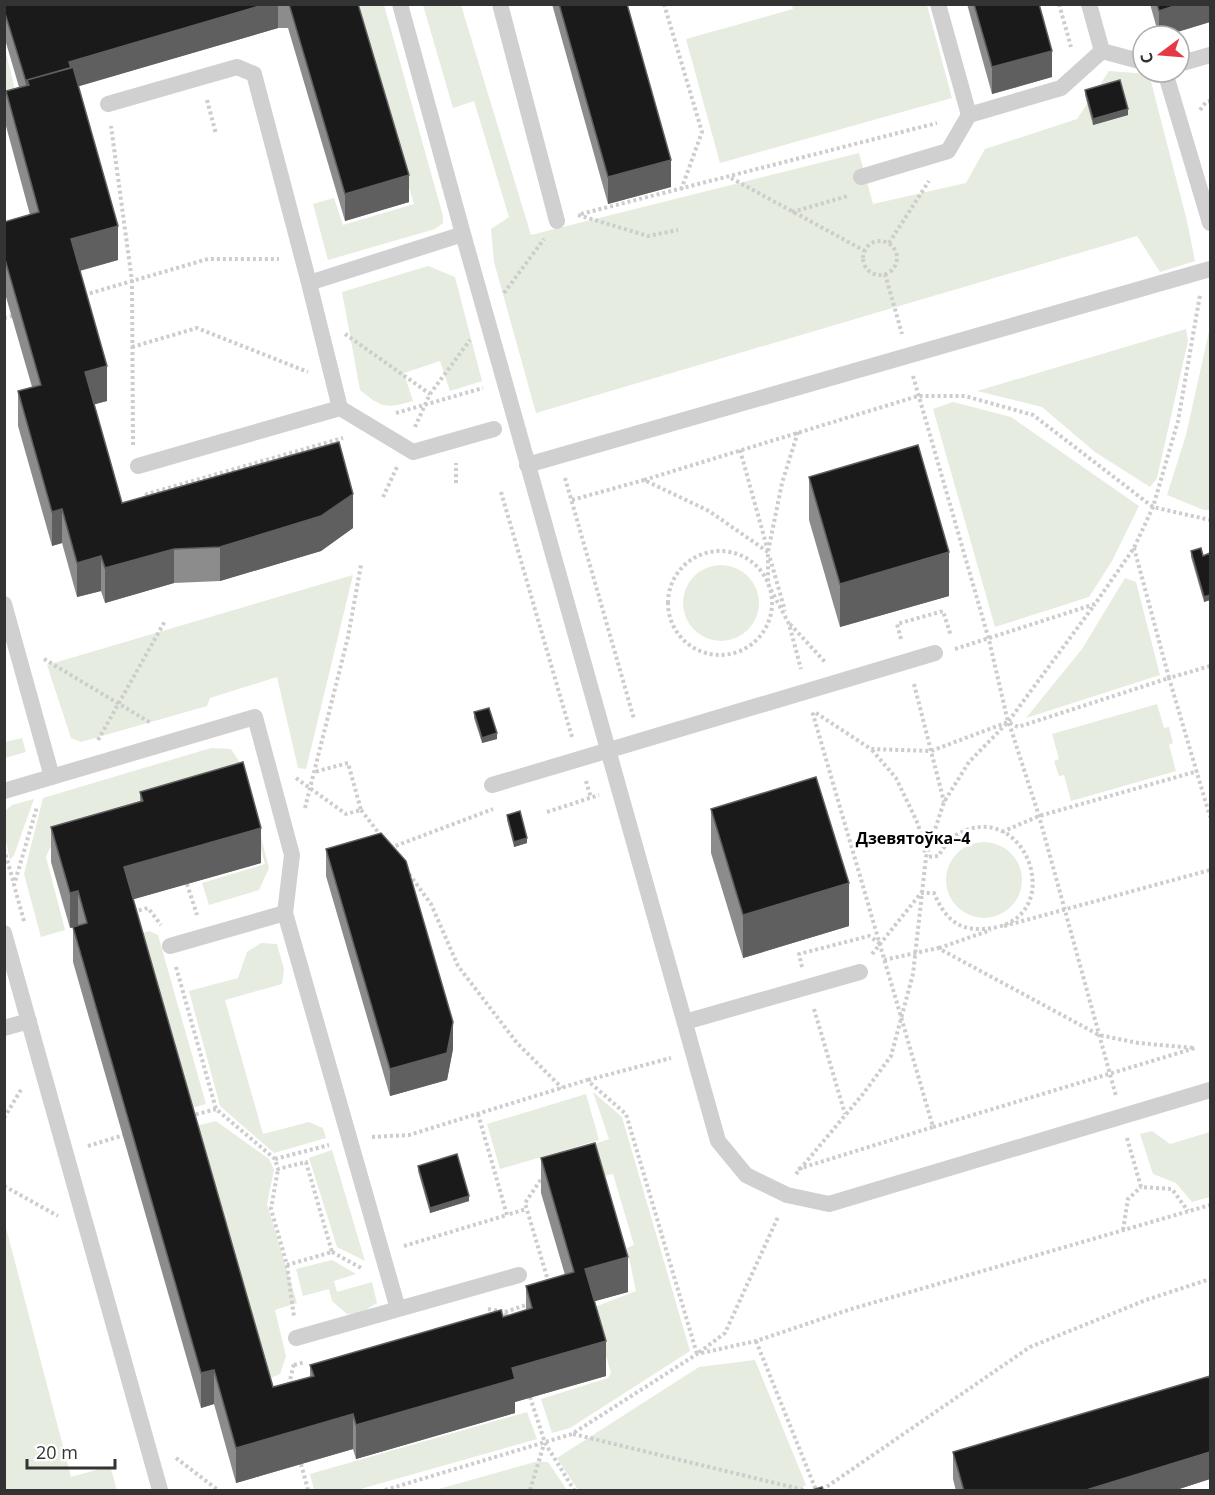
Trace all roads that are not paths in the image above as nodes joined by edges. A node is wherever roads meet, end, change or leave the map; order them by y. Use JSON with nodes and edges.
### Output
{"nodes":[{"id":1,"x":400,"y":4,"type":"edge"},
{"id":2,"x":500,"y":4,"type":"edge"},
{"id":3,"x":938,"y":4,"type":"edge"},
{"id":4,"x":1089,"y":4,"type":"edge"},
{"id":5,"x":1102,"y":51,"type":"junction"},
{"id":6,"x":1210,"y":55,"type":"edge"},
{"id":7,"x":1131,"y":59,"type":"edge"},
{"id":8,"x":1191,"y":61,"type":"edge"},
{"id":9,"x":1169,"y":84,"type":"edge"},
{"id":10,"x":108,"y":104,"type":"road end"},
{"id":11,"x":969,"y":115,"type":"junction"},
{"id":12,"x":861,"y":177,"type":"dead end"},
{"id":13,"x":557,"y":221,"type":"road end"},
{"id":14,"x":1210,"y":223,"type":"edge"},
{"id":15,"x":463,"y":234,"type":"junction"},
{"id":16,"x":1208,"y":270,"type":"edge"},
{"id":17,"x":309,"y":283,"type":"junction"},
{"id":18,"x":340,"y":408,"type":"junction"},
{"id":19,"x":494,"y":429,"type":"dead end"},
{"id":20,"x":527,"y":465,"type":"junction"},
{"id":21,"x":138,"y":466,"type":"road end"},
{"id":22,"x":4,"y":604,"type":"edge"},
{"id":23,"x":935,"y":653,"type":"dead end"},
{"id":24,"x":608,"y":750,"type":"junction"},
{"id":25,"x":52,"y":777,"type":"junction"},
{"id":26,"x":492,"y":785,"type":"dead end"},
{"id":27,"x":4,"y":791,"type":"edge"},
{"id":28,"x":285,"y":913,"type":"junction"},
{"id":29,"x":4,"y":933,"type":"edge"},
{"id":30,"x":170,"y":946,"type":"road end"},
{"id":31,"x":9,"y":969,"type":"edge"},
{"id":32,"x":860,"y":972,"type":"road end"},
{"id":33,"x":29,"y":1022,"type":"junction"},
{"id":34,"x":685,"y":1022,"type":"junction"},
{"id":35,"x":4,"y":1028,"type":"edge"},
{"id":36,"x":1210,"y":1090,"type":"edge"},
{"id":37,"x":519,"y":1275,"type":"dead end"},
{"id":38,"x":398,"y":1310,"type":"junction"},
{"id":39,"x":296,"y":1338,"type":"road end"},
{"id":40,"x":160,"y":1491,"type":"edge"}],
"edges":[{"from":1,"to":15,"type":"lane"},
{"from":2,"to":13,"type":"lane"},
{"from":3,"to":11,"type":"lane"},
{"from":4,"to":5,"type":"lane"},
{"from":5,"to":7,"type":"lane"},
{"from":5,"to":11,"type":"lane"},
{"from":6,"to":8,"type":"lane"},
{"from":9,"to":14,"type":"lane"},
{"from":10,"to":17,"type":"lane"},
{"from":11,"to":12,"type":"lane"},
{"from":15,"to":17,"type":"lane"},
{"from":15,"to":20,"type":"lane"},
{"from":16,"to":20,"type":"lane"},
{"from":17,"to":18,"type":"lane"},
{"from":18,"to":19,"type":"lane"},
{"from":18,"to":21,"type":"lane"},
{"from":20,"to":24,"type":"lane"},
{"from":22,"to":25,"type":"lane"},
{"from":23,"to":24,"type":"lane"},
{"from":24,"to":26,"type":"lane"},
{"from":24,"to":34,"type":"lane"},
{"from":25,"to":27,"type":"lane"},
{"from":25,"to":28,"type":"lane"},
{"from":28,"to":30,"type":"lane"},
{"from":28,"to":38,"type":"lane"},
{"from":29,"to":31,"type":"lane"},
{"from":31,"to":33,"type":"lane"},
{"from":32,"to":34,"type":"lane"},
{"from":33,"to":35,"type":"lane"},
{"from":33,"to":40,"type":"lane"},
{"from":34,"to":36,"type":"lane"},
{"from":37,"to":38,"type":"lane"},
{"from":38,"to":39,"type":"lane"}]}
